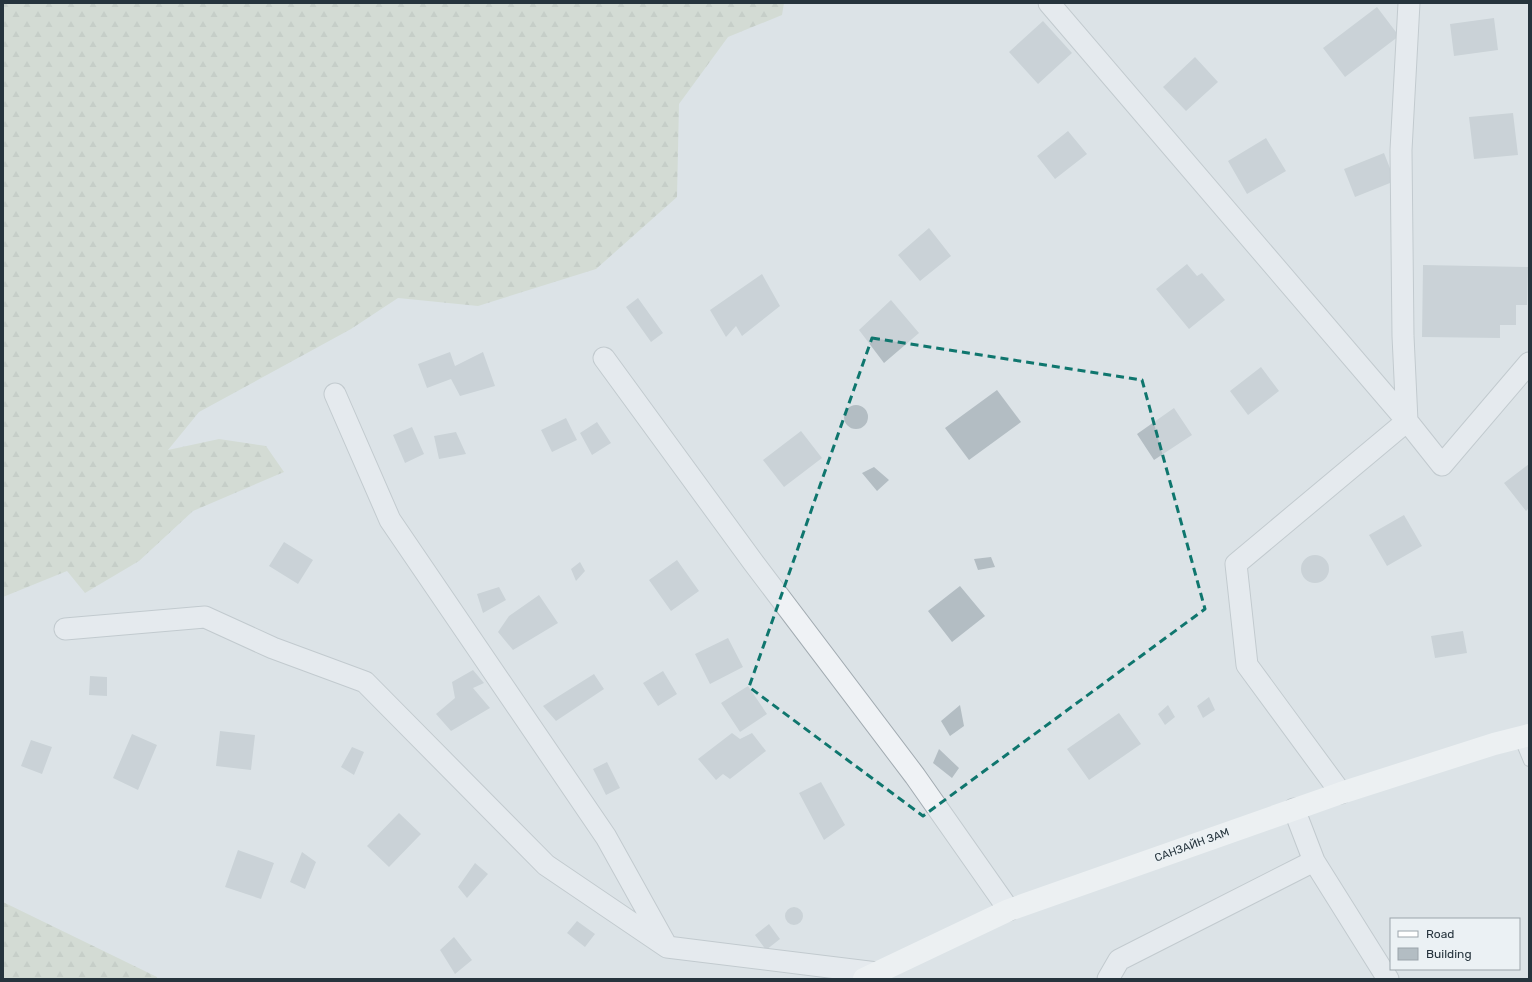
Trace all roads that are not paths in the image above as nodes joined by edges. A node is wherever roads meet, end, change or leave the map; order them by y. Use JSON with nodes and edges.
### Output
{"nodes":[{"id":1,"x":1049,"y":3,"type":"edge"},
{"id":2,"x":1409,"y":3,"type":"edge"},
{"id":3,"x":604,"y":358,"type":"dead end"},
{"id":4,"x":1529,"y":363,"type":"edge"},
{"id":5,"x":335,"y":394,"type":"dead end"},
{"id":6,"x":1406,"y":421,"type":"junction"},
{"id":7,"x":65,"y":629,"type":"dead end"},
{"id":8,"x":1524,"y":736,"type":"edge"},
{"id":9,"x":1529,"y":761,"type":"edge"},
{"id":10,"x":1341,"y":793,"type":"junction"},
{"id":11,"x":1294,"y":809,"type":"junction"},
{"id":12,"x":1314,"y":861,"type":"junction"},
{"id":13,"x":1009,"y":910,"type":"junction"},
{"id":14,"x":667,"y":947,"type":"junction"},
{"id":15,"x":870,"y":976,"type":"edge"},
{"id":16,"x":1108,"y":979,"type":"edge"},
{"id":17,"x":1388,"y":979,"type":"edge"}],
"edges":[{"from":1,"to":6,"type":"street"},
{"from":2,"to":6,"type":"street"},
{"from":3,"to":13,"type":"street"},
{"from":4,"to":6,"type":"street"},
{"from":5,"to":14,"type":"street"},
{"from":6,"to":10,"type":"street"},
{"from":7,"to":14,"type":"street"},
{"from":8,"to":9,"type":"lane"},
{"from":8,"to":10,"type":"main road","name":"САНЗАЙН ЗАМ"},
{"from":10,"to":11,"type":"main road","name":"САНЗАЙН ЗАМ"},
{"from":11,"to":12,"type":"street"},
{"from":11,"to":13,"type":"main road","name":"САНЗАЙН ЗАМ"},
{"from":12,"to":16,"type":"street"},
{"from":12,"to":17,"type":"street"},
{"from":13,"to":15,"type":"main road","name":"САНЗАЙН ЗАМ"},
{"from":14,"to":15,"type":"street"}]}
